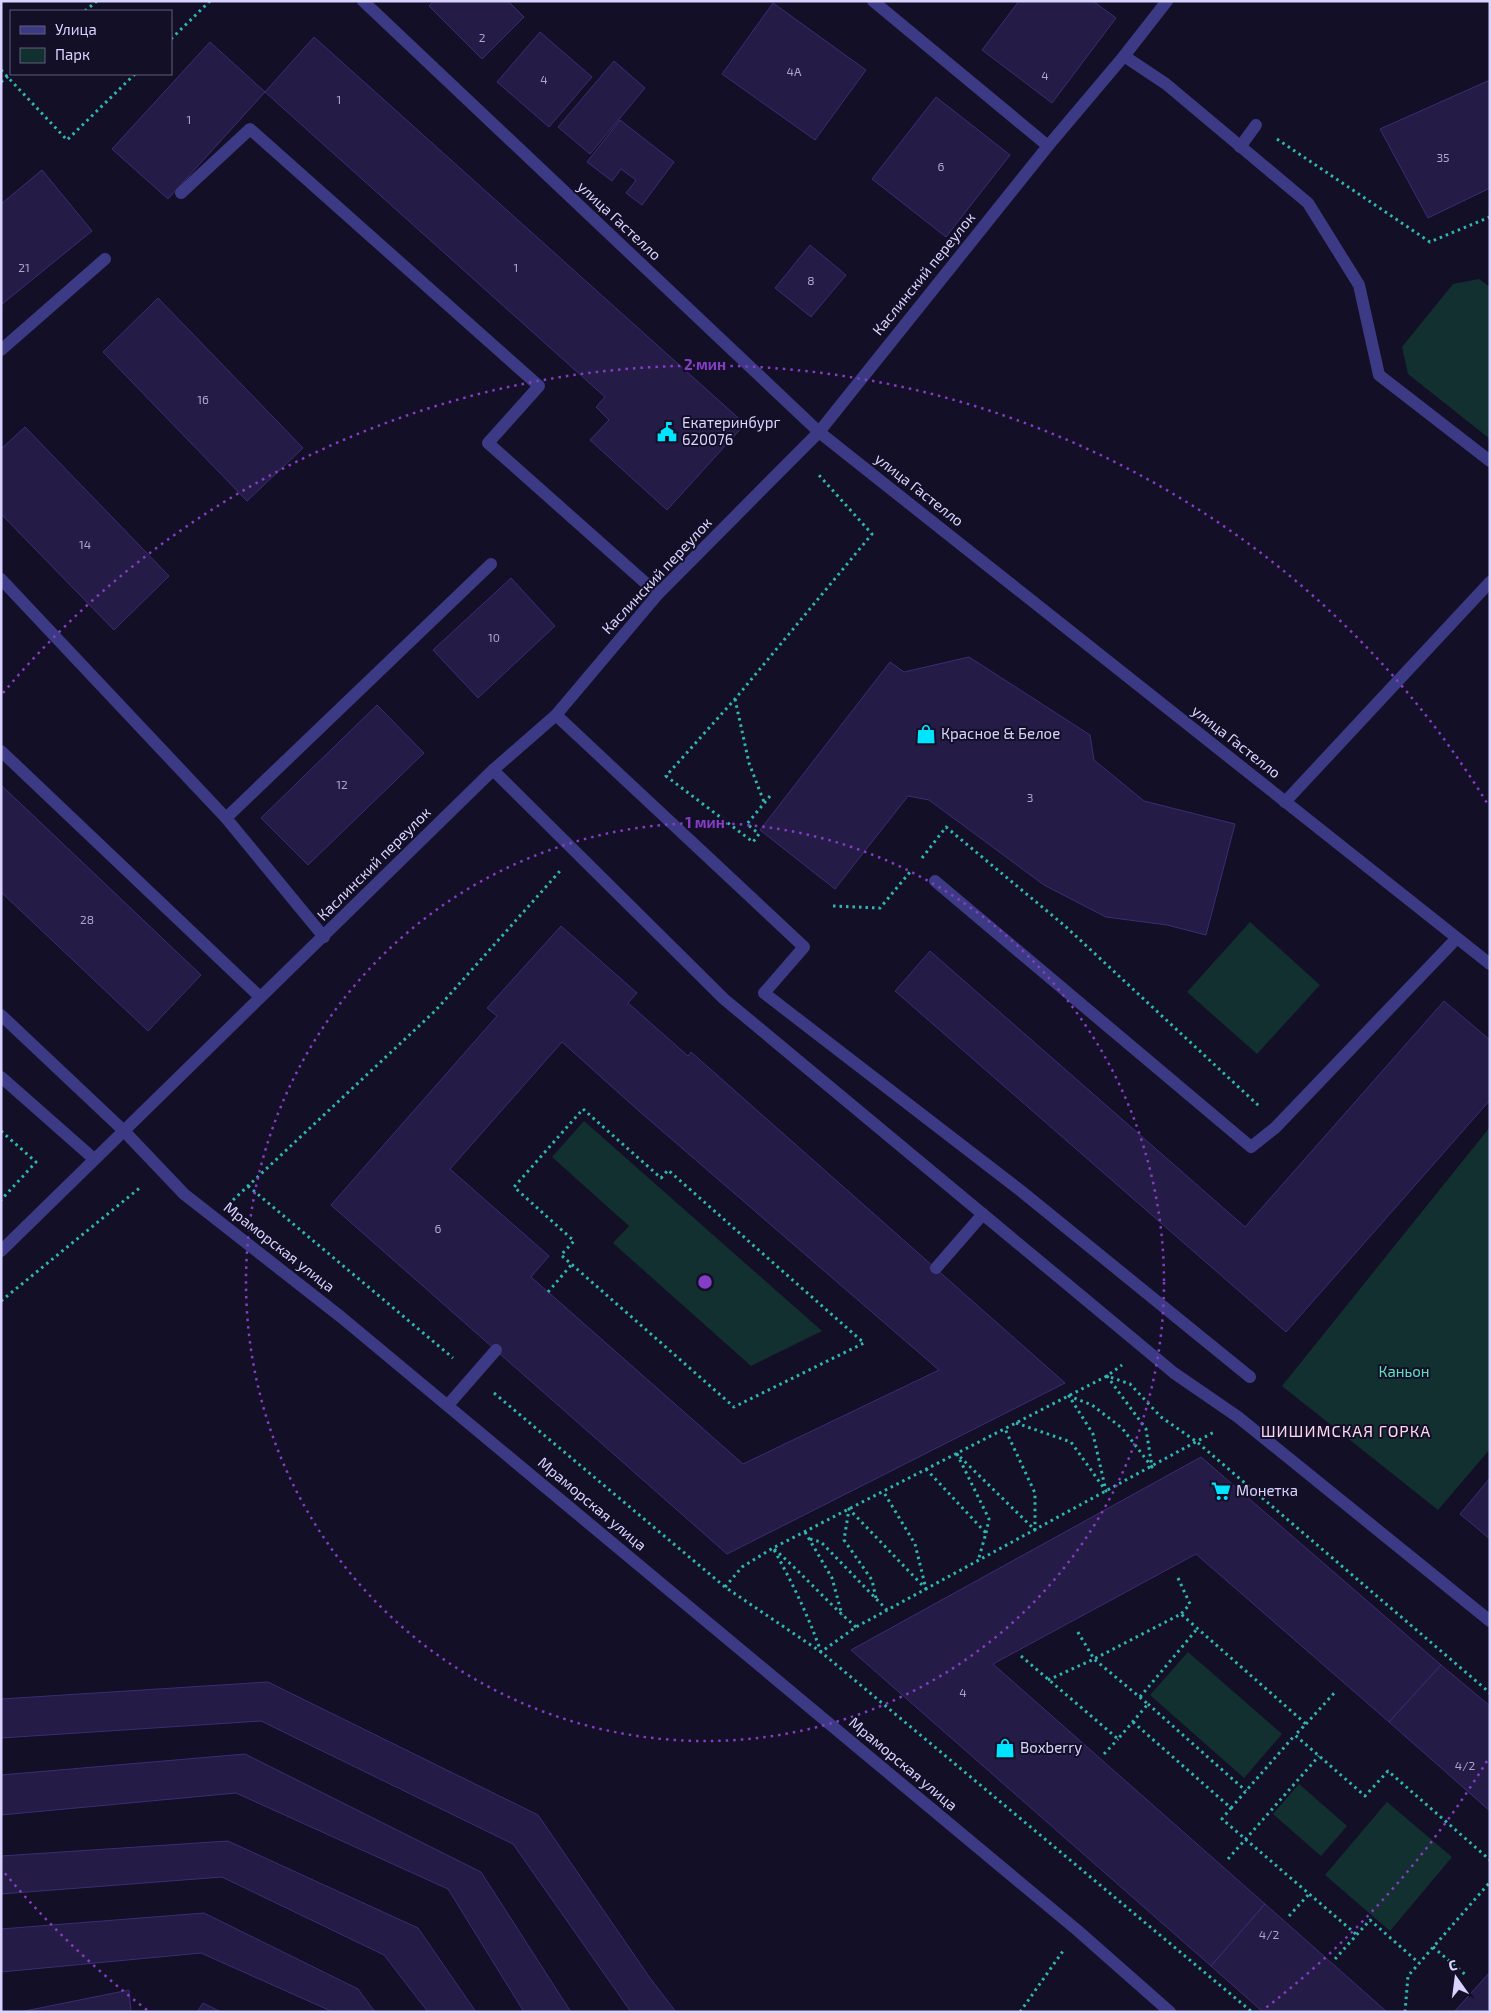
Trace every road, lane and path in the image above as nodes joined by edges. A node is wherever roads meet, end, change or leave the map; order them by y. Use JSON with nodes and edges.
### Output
{"nodes":[{"id":1,"x":97,"y":1,"type":"edge"},
{"id":2,"x":210,"y":1,"type":"edge"},
{"id":3,"x":363,"y":1,"type":"edge"},
{"id":4,"x":872,"y":1,"type":"edge"},
{"id":5,"x":1167,"y":1,"type":"edge"},
{"id":6,"x":86,"y":10,"type":"edge"},
{"id":7,"x":172,"y":38,"type":"edge"},
{"id":8,"x":1124,"y":56,"type":"junction"},
{"id":9,"x":1,"y":70,"type":"edge"},
{"id":10,"x":134,"y":75,"type":"edge"},
{"id":11,"x":8,"y":77,"type":"junction"},
{"id":12,"x":1,"y":82,"type":"edge"},
{"id":13,"x":1256,"y":125,"type":"joint"},
{"id":14,"x":1048,"y":146,"type":"junction"},
{"id":15,"x":1240,"y":147,"type":"junction"},
{"id":16,"x":181,"y":193,"type":"dead end"},
{"id":17,"x":1490,"y":217,"type":"edge"},
{"id":18,"x":105,"y":259,"type":"dead end"},
{"id":19,"x":1,"y":350,"type":"edge"},
{"id":20,"x":819,"y":432,"type":"junction"},
{"id":21,"x":1490,"y":461,"type":"edge"},
{"id":22,"x":816,"y":472,"type":"dead end"},
{"id":23,"x":491,"y":564,"type":"dead end"},
{"id":24,"x":1,"y":579,"type":"edge"},
{"id":25,"x":1490,"y":582,"type":"edge"},
{"id":26,"x":658,"y":594,"type":"junction"},
{"id":27,"x":735,"y":699,"type":"junction"},
{"id":28,"x":556,"y":715,"type":"junction"},
{"id":29,"x":1,"y":751,"type":"edge"},
{"id":30,"x":493,"y":770,"type":"junction"},
{"id":31,"x":770,"y":796,"type":"dead end"},
{"id":32,"x":764,"y":802,"type":"junction"},
{"id":33,"x":1285,"y":802,"type":"junction"},
{"id":34,"x":226,"y":818,"type":"junction"},
{"id":35,"x":576,"y":853,"type":"junction"},
{"id":36,"x":935,"y":881,"type":"dead end"},
{"id":37,"x":833,"y":906,"type":"dead end"},
{"id":38,"x":880,"y":908,"type":"dead end"},
{"id":39,"x":1065,"y":926,"type":"dead end"},
{"id":40,"x":324,"y":937,"type":"junction"},
{"id":41,"x":1457,"y":938,"type":"junction"},
{"id":42,"x":1490,"y":964,"type":"edge"},
{"id":43,"x":260,"y":997,"type":"junction"},
{"id":44,"x":1,"y":1014,"type":"edge"},
{"id":45,"x":1,"y":1077,"type":"edge"},
{"id":46,"x":1261,"y":1108,"type":"dead end"},
{"id":47,"x":1,"y":1131,"type":"edge"},
{"id":48,"x":124,"y":1131,"type":"junction"},
{"id":49,"x":94,"y":1159,"type":"junction"},
{"id":50,"x":161,"y":1170,"type":"junction"},
{"id":51,"x":248,"y":1186,"type":"junction"},
{"id":52,"x":1,"y":1200,"type":"edge"},
{"id":53,"x":983,"y":1214,"type":"junction"},
{"id":54,"x":215,"y":1218,"type":"junction"},
{"id":55,"x":1,"y":1251,"type":"edge"},
{"id":56,"x":572,"y":1264,"type":"junction"},
{"id":57,"x":936,"y":1268,"type":"dead end"},
{"id":58,"x":548,"y":1292,"type":"dead end"},
{"id":59,"x":1,"y":1301,"type":"edge"},
{"id":60,"x":1145,"y":1349,"type":"junction"},
{"id":61,"x":496,"y":1350,"type":"dead end"},
{"id":62,"x":473,"y":1376,"type":"junction"},
{"id":63,"x":1107,"y":1376,"type":"junction"},
{"id":64,"x":1250,"y":1377,"type":"dead end"},
{"id":65,"x":1069,"y":1396,"type":"junction"},
{"id":66,"x":448,"y":1405,"type":"junction"},
{"id":67,"x":1238,"y":1417,"type":"junction"},
{"id":68,"x":1016,"y":1423,"type":"junction"},
{"id":69,"x":1005,"y":1429,"type":"junction"},
{"id":70,"x":1197,"y":1442,"type":"junction"},
{"id":71,"x":957,"y":1454,"type":"junction"},
{"id":72,"x":1152,"y":1467,"type":"junction"},
{"id":73,"x":926,"y":1469,"type":"junction"},
{"id":74,"x":883,"y":1491,"type":"junction"},
{"id":75,"x":1106,"y":1492,"type":"junction"},
{"id":76,"x":849,"y":1509,"type":"junction"},
{"id":77,"x":1035,"y":1530,"type":"junction"},
{"id":78,"x":805,"y":1532,"type":"junction"},
{"id":79,"x":986,"y":1533,"type":"junction"},
{"id":80,"x":810,"y":1539,"type":"junction"},
{"id":81,"x":773,"y":1548,"type":"junction"},
{"id":82,"x":978,"y":1561,"type":"junction"},
{"id":83,"x":1178,"y":1578,"type":"dead end"},
{"id":84,"x":726,"y":1587,"type":"junction"},
{"id":85,"x":926,"y":1589,"type":"junction"},
{"id":86,"x":876,"y":1598,"type":"junction"},
{"id":87,"x":887,"y":1610,"type":"junction"},
{"id":88,"x":1181,"y":1614,"type":"junction"},
{"id":89,"x":842,"y":1615,"type":"junction"},
{"id":90,"x":1490,"y":1621,"type":"edge"},
{"id":91,"x":856,"y":1627,"type":"junction"},
{"id":92,"x":1076,"y":1629,"type":"dead end"},
{"id":93,"x":1197,"y":1629,"type":"junction"},
{"id":94,"x":821,"y":1652,"type":"junction"},
{"id":95,"x":1021,"y":1656,"type":"dead end"},
{"id":96,"x":1094,"y":1659,"type":"junction"},
{"id":97,"x":1048,"y":1680,"type":"junction"},
{"id":98,"x":1336,"y":1691,"type":"dead end"},
{"id":99,"x":1490,"y":1693,"type":"edge"},
{"id":100,"x":1140,"y":1697,"type":"junction"},
{"id":101,"x":1148,"y":1704,"type":"junction"},
{"id":102,"x":1132,"y":1722,"type":"junction"},
{"id":103,"x":1306,"y":1724,"type":"junction"},
{"id":104,"x":1295,"y":1735,"type":"junction"},
{"id":105,"x":1118,"y":1739,"type":"junction"},
{"id":106,"x":1104,"y":1754,"type":"dead end"},
{"id":107,"x":1319,"y":1756,"type":"junction"},
{"id":108,"x":1246,"y":1791,"type":"junction"},
{"id":109,"x":1230,"y":1808,"type":"junction"},
{"id":110,"x":1246,"y":1839,"type":"junction"},
{"id":111,"x":1228,"y":1859,"type":"dead end"},
{"id":112,"x":1490,"y":1860,"type":"edge"},
{"id":113,"x":1490,"y":1882,"type":"edge"},
{"id":114,"x":1309,"y":1894,"type":"junction"},
{"id":115,"x":1289,"y":1916,"type":"dead end"},
{"id":116,"x":1077,"y":1930,"type":"junction"},
{"id":117,"x":1357,"y":1935,"type":"junction"},
{"id":118,"x":1433,"y":1947,"type":"junction"},
{"id":119,"x":1336,"y":1959,"type":"dead end"},
{"id":120,"x":1419,"y":1963,"type":"junction"},
{"id":121,"x":1467,"y":1976,"type":"dead end"},
{"id":122,"x":1020,"y":2012,"type":"edge"},
{"id":123,"x":1170,"y":2012,"type":"edge"},
{"id":124,"x":1252,"y":2012,"type":"edge"},
{"id":125,"x":1405,"y":2012,"type":"edge"}],
"edges":[{"from":1,"to":6,"type":"path"},
{"from":2,"to":7,"type":"path"},
{"from":3,"to":20,"type":"street","name":"улица Гастелло"},
{"from":4,"to":14,"type":"street"},
{"from":5,"to":8,"type":"street","name":"Каслинский переулок"},
{"from":8,"to":14,"type":"street","name":"Каслинский переулок"},
{"from":8,"to":15,"type":"street"},
{"from":9,"to":11,"type":"path"},
{"from":10,"to":11,"type":"path"},
{"from":11,"to":12,"type":"path"},
{"from":13,"to":15,"type":"street"},
{"from":13,"to":17,"type":"path"},
{"from":14,"to":20,"type":"street","name":"Каслинский переулок"},
{"from":15,"to":21,"type":"street"},
{"from":16,"to":26,"type":"street"},
{"from":18,"to":19,"type":"street"},
{"from":20,"to":26,"type":"street","name":"Каслинский переулок"},
{"from":20,"to":33,"type":"street","name":"улица Гастелло"},
{"from":22,"to":27,"type":"path"},
{"from":23,"to":34,"type":"street"},
{"from":24,"to":34,"type":"street"},
{"from":25,"to":33,"type":"street"},
{"from":26,"to":28,"type":"street","name":"Каслинский переулок"},
{"from":27,"to":32,"type":"path"},
{"from":27,"to":32,"type":"path"},
{"from":28,"to":30,"type":"street","name":"Каслинский переулок"},
{"from":28,"to":64,"type":"street"},
{"from":29,"to":43,"type":"street"},
{"from":30,"to":35,"type":"street"},
{"from":30,"to":40,"type":"street","name":"Каслинский переулок"},
{"from":31,"to":32,"type":"path"},
{"from":33,"to":41,"type":"street","name":"улица Гастелло"},
{"from":34,"to":40,"type":"street"},
{"from":35,"to":51,"type":"path"},
{"from":35,"to":53,"type":"street"},
{"from":36,"to":41,"type":"street"},
{"from":37,"to":38,"type":"path"},
{"from":39,"to":46,"type":"path"},
{"from":40,"to":43,"type":"street","name":"Каслинский переулок"},
{"from":41,"to":42,"type":"street","name":"улица Гастелло"},
{"from":43,"to":48,"type":"street","name":"Каслинский переулок"},
{"from":44,"to":48,"type":"street","name":"Мраморская улица"},
{"from":45,"to":49,"type":"street"},
{"from":47,"to":52,"type":"path"},
{"from":48,"to":49,"type":"street","name":"Каслинский переулок"},
{"from":48,"to":50,"type":"street","name":"Мраморская улица"},
{"from":49,"to":55,"type":"street","name":"Каслинский переулок"},
{"from":50,"to":54,"type":"street","name":"Мраморская улица"},
{"from":50,"to":59,"type":"path"},
{"from":51,"to":54,"type":"path"},
{"from":51,"to":62,"type":"path"},
{"from":53,"to":57,"type":"street"},
{"from":53,"to":60,"type":"street"},
{"from":54,"to":66,"type":"street","name":"Мраморская улица"},
{"from":56,"to":56,"type":"path"},
{"from":56,"to":58,"type":"path"},
{"from":60,"to":63,"type":"path"},
{"from":60,"to":67,"type":"street"},
{"from":61,"to":62,"type":"street"},
{"from":62,"to":66,"type":"street"},
{"from":62,"to":84,"type":"path"},
{"from":63,"to":65,"type":"path"},
{"from":63,"to":70,"type":"path"},
{"from":63,"to":72,"type":"path"},
{"from":65,"to":68,"type":"path"},
{"from":65,"to":72,"type":"path"},
{"from":65,"to":75,"type":"path"},
{"from":66,"to":116,"type":"street","name":"Мраморская улица"},
{"from":67,"to":70,"type":"path"},
{"from":67,"to":90,"type":"street"},
{"from":68,"to":69,"type":"path"},
{"from":68,"to":75,"type":"path"},
{"from":69,"to":71,"type":"path"},
{"from":69,"to":77,"type":"path"},
{"from":70,"to":72,"type":"path"},
{"from":70,"to":99,"type":"path"},
{"from":71,"to":73,"type":"path"},
{"from":71,"to":77,"type":"path"},
{"from":71,"to":79,"type":"path"},
{"from":72,"to":75,"type":"path"},
{"from":73,"to":74,"type":"path"},
{"from":73,"to":79,"type":"path"},
{"from":74,"to":76,"type":"path"},
{"from":74,"to":85,"type":"path"},
{"from":75,"to":77,"type":"path"},
{"from":76,"to":78,"type":"path"},
{"from":76,"to":85,"type":"path"},
{"from":76,"to":86,"type":"path"},
{"from":77,"to":82,"type":"path"},
{"from":78,"to":80,"type":"path"},
{"from":78,"to":81,"type":"path"},
{"from":79,"to":82,"type":"path"},
{"from":80,"to":86,"type":"path"},
{"from":80,"to":89,"type":"path"},
{"from":81,"to":84,"type":"path"},
{"from":81,"to":89,"type":"path"},
{"from":81,"to":94,"type":"path"},
{"from":82,"to":85,"type":"path"},
{"from":83,"to":88,"type":"path"},
{"from":84,"to":94,"type":"path"},
{"from":85,"to":87,"type":"path"},
{"from":86,"to":87,"type":"path"},
{"from":87,"to":91,"type":"path"},
{"from":88,"to":93,"type":"path"},
{"from":88,"to":96,"type":"path"},
{"from":89,"to":91,"type":"path"},
{"from":91,"to":94,"type":"path"},
{"from":92,"to":96,"type":"path"},
{"from":93,"to":100,"type":"path"},
{"from":93,"to":103,"type":"path"},
{"from":94,"to":124,"type":"path"},
{"from":95,"to":97,"type":"path"},
{"from":96,"to":97,"type":"path"},
{"from":96,"to":100,"type":"path"},
{"from":97,"to":105,"type":"path"},
{"from":98,"to":103,"type":"path"},
{"from":100,"to":101,"type":"path"},
{"from":101,"to":102,"type":"path"},
{"from":101,"to":108,"type":"path"},
{"from":102,"to":105,"type":"path"},
{"from":102,"to":109,"type":"path"},
{"from":103,"to":104,"type":"path"},
{"from":104,"to":107,"type":"path"},
{"from":104,"to":108,"type":"path"},
{"from":105,"to":106,"type":"path"},
{"from":107,"to":110,"type":"path"},
{"from":107,"to":112,"type":"path"},
{"from":108,"to":109,"type":"path"},
{"from":109,"to":110,"type":"path"},
{"from":110,"to":111,"type":"path"},
{"from":110,"to":114,"type":"path"},
{"from":113,"to":118,"type":"path"},
{"from":114,"to":115,"type":"path"},
{"from":114,"to":117,"type":"path"},
{"from":116,"to":122,"type":"path"},
{"from":116,"to":123,"type":"street","name":"Мраморская улица"},
{"from":117,"to":119,"type":"path"},
{"from":117,"to":120,"type":"path"},
{"from":118,"to":120,"type":"path"},
{"from":118,"to":121,"type":"path"},
{"from":120,"to":125,"type":"path"}]}
